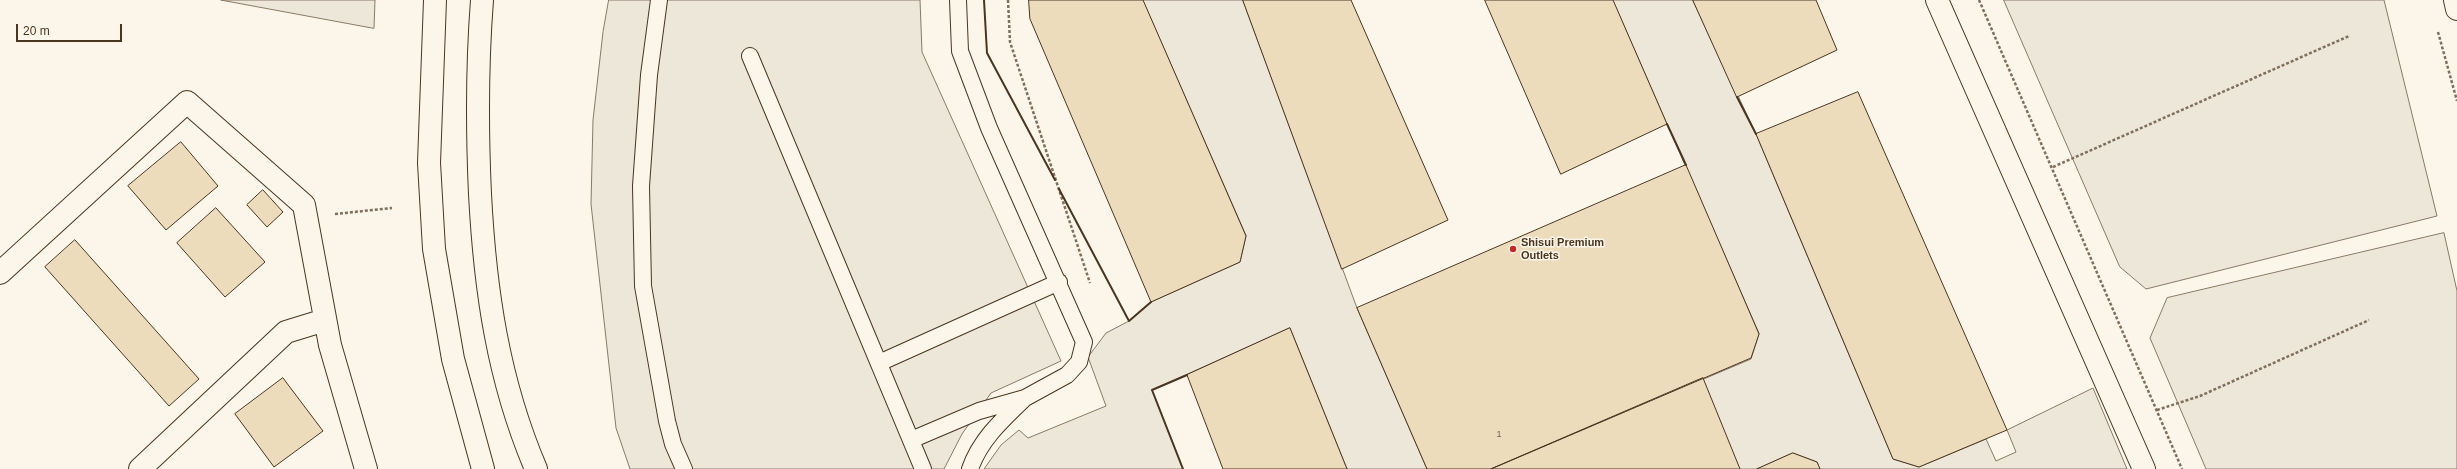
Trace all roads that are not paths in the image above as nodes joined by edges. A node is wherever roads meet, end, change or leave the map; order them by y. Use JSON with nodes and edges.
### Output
{"nodes":[{"id":1,"x":435,"y":0,"type":"edge"},
{"id":2,"x":482,"y":0,"type":"edge"},
{"id":3,"x":659,"y":0,"type":"edge"},
{"id":4,"x":958,"y":0,"type":"edge"},
{"id":5,"x":1937,"y":0,"type":"edge"},
{"id":6,"x":2455,"y":0,"type":"edge"},
{"id":7,"x":2457,"y":9,"type":"edge"},
{"id":8,"x":750,"y":56,"type":"dead end"},
{"id":9,"x":0,"y":273,"type":"edge"},
{"id":10,"x":1058,"y":282,"type":"junction"},
{"id":11,"x":325,"y":320,"type":"junction"},
{"id":12,"x":879,"y":363,"type":"junction"},
{"id":13,"x":1025,"y":398,"type":"junction"},
{"id":14,"x":911,"y":440,"type":"junction"},
{"id":15,"x":140,"y":469,"type":"edge"},
{"id":16,"x":366,"y":469,"type":"edge"},
{"id":17,"x":482,"y":469,"type":"edge"},
{"id":18,"x":536,"y":469,"type":"edge"},
{"id":19,"x":684,"y":469,"type":"edge"},
{"id":20,"x":924,"y":469,"type":"edge"},
{"id":21,"x":970,"y":469,"type":"edge"},
{"id":22,"x":2144,"y":469,"type":"edge"}],
"edges":[{"from":1,"to":17,"type":"street"},
{"from":2,"to":18,"type":"street"},
{"from":3,"to":19,"type":"lane"},
{"from":4,"to":10,"type":"lane"},
{"from":5,"to":22,"type":"street"},
{"from":6,"to":7,"type":"street"},
{"from":8,"to":12,"type":"lane"},
{"from":9,"to":11,"type":"street"},
{"from":10,"to":12,"type":"lane"},
{"from":10,"to":13,"type":"lane"},
{"from":11,"to":15,"type":"street"},
{"from":11,"to":16,"type":"street"},
{"from":12,"to":14,"type":"lane"},
{"from":13,"to":14,"type":"lane"},
{"from":13,"to":21,"type":"lane"},
{"from":14,"to":20,"type":"lane"}]}
